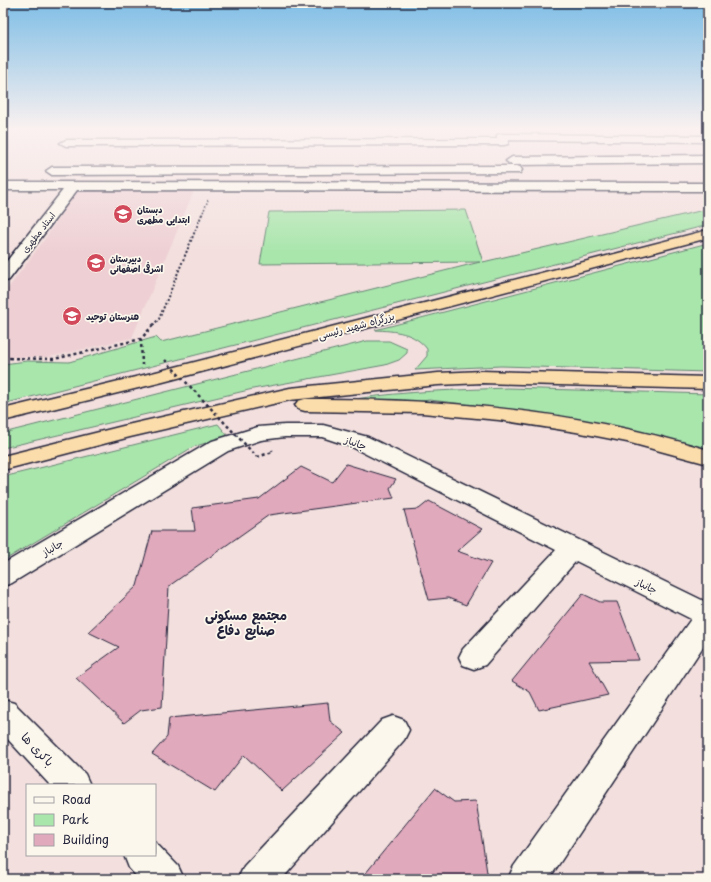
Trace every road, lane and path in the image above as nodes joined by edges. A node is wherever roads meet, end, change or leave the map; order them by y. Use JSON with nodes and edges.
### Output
{"nodes":[{"id":1,"x":243,"y":170,"type":"edge"},
{"id":2,"x":515,"y":170,"type":"edge"},
{"id":3,"x":661,"y":170,"type":"edge"},
{"id":4,"x":52,"y":171,"type":"dead end"},
{"id":5,"x":219,"y":171,"type":"junction"},
{"id":6,"x":3,"y":186,"type":"edge"},
{"id":7,"x":73,"y":186,"type":"junction"},
{"id":8,"x":213,"y":186,"type":"junction"},
{"id":9,"x":475,"y":187,"type":"junction"},
{"id":10,"x":524,"y":187,"type":"junction"},
{"id":11,"x":676,"y":187,"type":"junction"},
{"id":12,"x":708,"y":187,"type":"edge"},
{"id":13,"x":531,"y":200,"type":"dead end"},
{"id":14,"x":480,"y":201,"type":"dead end"},
{"id":15,"x":708,"y":234,"type":"edge"},
{"id":16,"x":3,"y":277,"type":"edge"},
{"id":17,"x":141,"y":339,"type":"junction"},
{"id":18,"x":3,"y":358,"type":"edge"},
{"id":19,"x":165,"y":360,"type":"dead end"},
{"id":20,"x":142,"y":366,"type":"dead end"},
{"id":21,"x":708,"y":383,"type":"edge"},
{"id":22,"x":228,"y":407,"type":"junction"},
{"id":23,"x":3,"y":415,"type":"edge"},
{"id":24,"x":273,"y":452,"type":"dead end"},
{"id":25,"x":708,"y":458,"type":"edge"},
{"id":26,"x":3,"y":463,"type":"edge"},
{"id":27,"x":573,"y":548,"type":"junction"},
{"id":28,"x":3,"y":576,"type":"edge"},
{"id":29,"x":708,"y":615,"type":"edge"},
{"id":30,"x":474,"y":657,"type":"dead end"},
{"id":31,"x":3,"y":713,"type":"edge"},
{"id":32,"x":393,"y":730,"type":"dead end"},
{"id":33,"x":72,"y":784,"type":"edge"},
{"id":34,"x":143,"y":856,"type":"edge"},
{"id":35,"x":165,"y":879,"type":"edge"},
{"id":36,"x":257,"y":879,"type":"edge"},
{"id":37,"x":527,"y":879,"type":"edge"}],
"edges":[{"from":1,"to":5,"type":"street"},
{"from":2,"to":10,"type":"street"},
{"from":3,"to":11,"type":"street"},
{"from":4,"to":5,"type":"street"},
{"from":5,"to":8,"type":"street"},
{"from":6,"to":7,"type":"street"},
{"from":7,"to":8,"type":"street"},
{"from":7,"to":16,"type":"street","name":"استاد مطهری"},
{"from":8,"to":9,"type":"street"},
{"from":8,"to":17,"type":"path"},
{"from":9,"to":10,"type":"street"},
{"from":9,"to":14,"type":"street"},
{"from":10,"to":11,"type":"street"},
{"from":10,"to":13,"type":"street"},
{"from":11,"to":12,"type":"street"},
{"from":15,"to":23,"type":"highway","name":"بزرگراه شهید رئیسی"},
{"from":17,"to":18,"type":"path"},
{"from":17,"to":20,"type":"path"},
{"from":19,"to":24,"type":"path","bridge":true},
{"from":21,"to":22,"type":"highway"},
{"from":22,"to":25,"type":"highway"},
{"from":22,"to":26,"type":"highway"},
{"from":27,"to":28,"type":"street","name":"جانباز"},
{"from":27,"to":29,"type":"street","name":"جانباز"},
{"from":27,"to":30,"type":"street"},
{"from":29,"to":37,"type":"street"},
{"from":31,"to":33,"type":"street","name":"باکری ها"},
{"from":32,"to":36,"type":"street"},
{"from":34,"to":35,"type":"street"}]}
